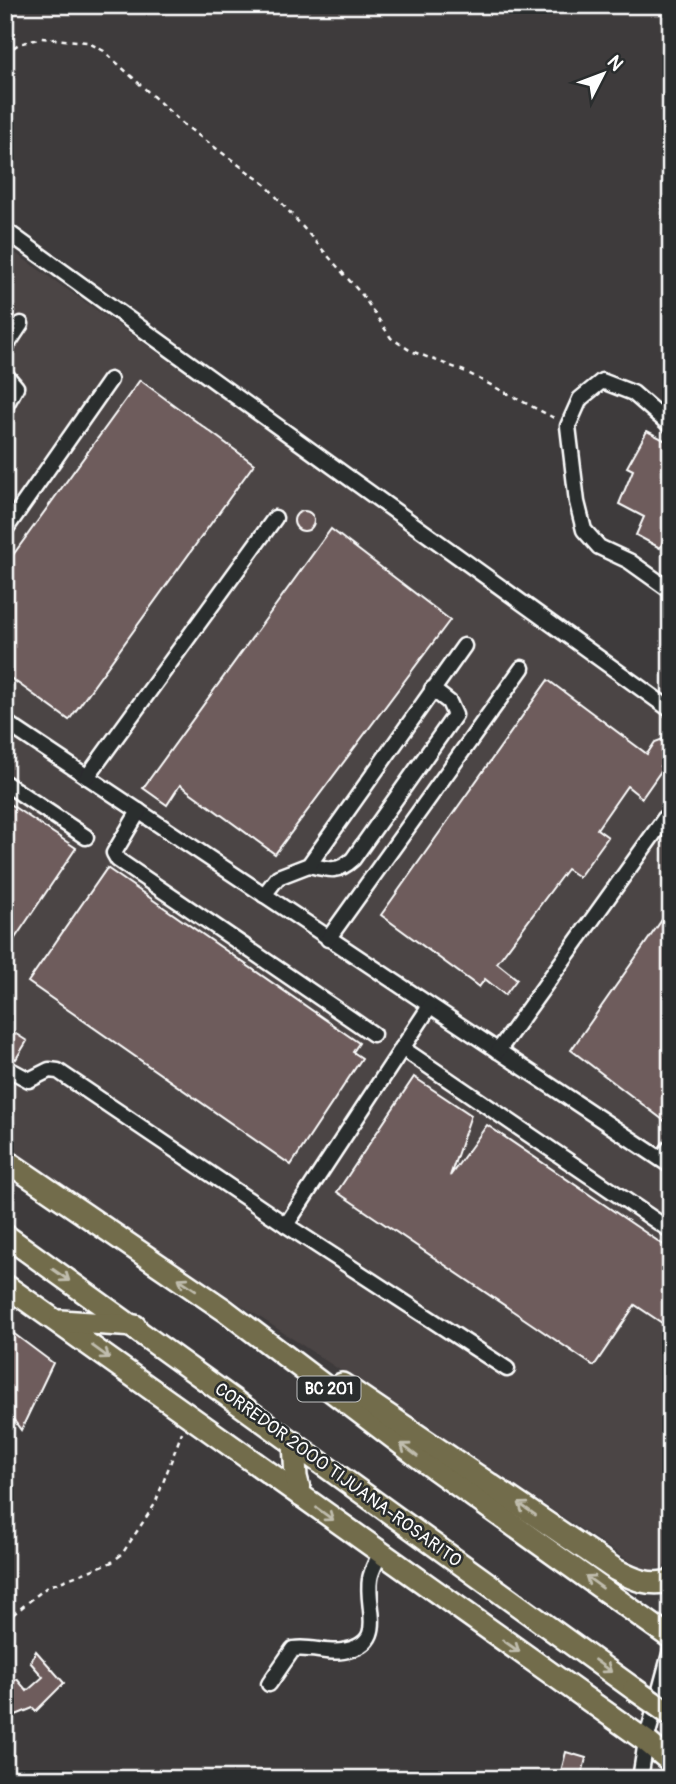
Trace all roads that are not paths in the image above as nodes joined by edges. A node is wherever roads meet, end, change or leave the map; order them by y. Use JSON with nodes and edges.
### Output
{"nodes":[{"id":1,"x":5,"y":230,"type":"edge"},
{"id":2,"x":21,"y":324,"type":"dead end"},
{"id":3,"x":5,"y":348,"type":"edge"},
{"id":4,"x":5,"y":374,"type":"edge"},
{"id":5,"x":110,"y":380,"type":"dead end"},
{"id":6,"x":5,"y":407,"type":"edge"},
{"id":7,"x":671,"y":426,"type":"edge"},
{"id":8,"x":275,"y":517,"type":"dead end"},
{"id":9,"x":5,"y":530,"type":"edge"},
{"id":10,"x":671,"y":592,"type":"edge"},
{"id":11,"x":464,"y":646,"type":"dead end"},
{"id":12,"x":522,"y":668,"type":"dead end"},
{"id":13,"x":432,"y":689,"type":"junction"},
{"id":14,"x":671,"y":709,"type":"edge"},
{"id":15,"x":5,"y":722,"type":"edge"},
{"id":16,"x":88,"y":777,"type":"junction"},
{"id":17,"x":5,"y":783,"type":"edge"},
{"id":18,"x":139,"y":811,"type":"junction"},
{"id":19,"x":665,"y":818,"type":"dead end"},
{"id":20,"x":86,"y":838,"type":"dead end"},
{"id":21,"x":309,"y":865,"type":"junction"},
{"id":22,"x":264,"y":895,"type":"junction"},
{"id":23,"x":328,"y":939,"type":"junction"},
{"id":24,"x":429,"y":1006,"type":"junction"},
{"id":25,"x":373,"y":1034,"type":"dead end"},
{"id":26,"x":402,"y":1048,"type":"junction"},
{"id":27,"x":498,"y":1051,"type":"junction"},
{"id":28,"x":5,"y":1067,"type":"edge"},
{"id":29,"x":671,"y":1146,"type":"edge"},
{"id":30,"x":5,"y":1160,"type":"edge"},
{"id":31,"x":666,"y":1163,"type":"edge"},
{"id":32,"x":286,"y":1225,"type":"junction"},
{"id":33,"x":671,"y":1231,"type":"edge"},
{"id":34,"x":5,"y":1235,"type":"edge"},
{"id":35,"x":5,"y":1285,"type":"edge"},
{"id":36,"x":226,"y":1311,"type":"junction"},
{"id":37,"x":56,"y":1320,"type":"junction"},
{"id":38,"x":135,"y":1326,"type":"junction"},
{"id":39,"x":507,"y":1369,"type":"dead end"},
{"id":40,"x":294,"y":1443,"type":"junction"},
{"id":41,"x":301,"y":1496,"type":"junction"},
{"id":42,"x":380,"y":1553,"type":"junction"},
{"id":43,"x":671,"y":1581,"type":"edge"},
{"id":44,"x":671,"y":1638,"type":"edge"},
{"id":45,"x":671,"y":1650,"type":"edge"},
{"id":46,"x":269,"y":1684,"type":"dead end"},
{"id":47,"x":671,"y":1715,"type":"edge"},
{"id":48,"x":646,"y":1741,"type":"junction"},
{"id":49,"x":671,"y":1762,"type":"edge"},
{"id":50,"x":640,"y":1779,"type":"edge"}],
"edges":[{"from":1,"to":14,"type":"street"},
{"from":2,"to":3,"type":"street"},
{"from":4,"to":6,"type":"street"},
{"from":5,"to":9,"type":"street"},
{"from":7,"to":10,"type":"street"},
{"from":8,"to":16,"type":"street"},
{"from":11,"to":13,"type":"street"},
{"from":12,"to":23,"type":"street"},
{"from":13,"to":21,"type":"street"},
{"from":13,"to":21,"type":"street"},
{"from":15,"to":16,"type":"street"},
{"from":16,"to":18,"type":"street"},
{"from":17,"to":20,"type":"street"},
{"from":18,"to":22,"type":"street"},
{"from":18,"to":25,"type":"street"},
{"from":19,"to":27,"type":"street"},
{"from":21,"to":22,"type":"street"},
{"from":22,"to":23,"type":"street"},
{"from":23,"to":24,"type":"street"},
{"from":24,"to":26,"type":"street"},
{"from":24,"to":27,"type":"street"},
{"from":26,"to":32,"type":"street"},
{"from":26,"to":33,"type":"street"},
{"from":27,"to":31,"type":"street"},
{"from":28,"to":32,"type":"street"},
{"from":29,"to":31,"type":"street"},
{"from":36,"to":30,"type":"highway","number":"BC 201","one_way":true},
{"from":32,"to":39,"type":"street"},
{"from":34,"to":38,"type":"highway","name":"CORREDOR 2000 TIJUANA-ROSARITO","one_way":true},
{"from":35,"to":37,"type":"highway"},
{"from":43,"to":36,"type":"highway","one_way":true},
{"from":44,"to":36,"type":"highway","number":"BC 201","one_way":true},
{"from":37,"to":38,"type":"highway"},
{"from":37,"to":41,"type":"highway","one_way":true},
{"from":38,"to":40,"type":"highway","name":"CORREDOR 2000 TIJUANA-ROSARITO"},
{"from":40,"to":41,"type":"highway"},
{"from":40,"to":47,"type":"highway","name":"CORREDOR 2000 TIJUANA-ROSARITO","one_way":true,"bridge":true},
{"from":41,"to":42,"type":"highway","one_way":true},
{"from":42,"to":46,"type":"street"},
{"from":42,"to":48,"type":"highway","one_way":true},
{"from":45,"to":48,"type":"street"},
{"from":48,"to":49,"type":"highway"},
{"from":48,"to":50,"type":"street"}]}
